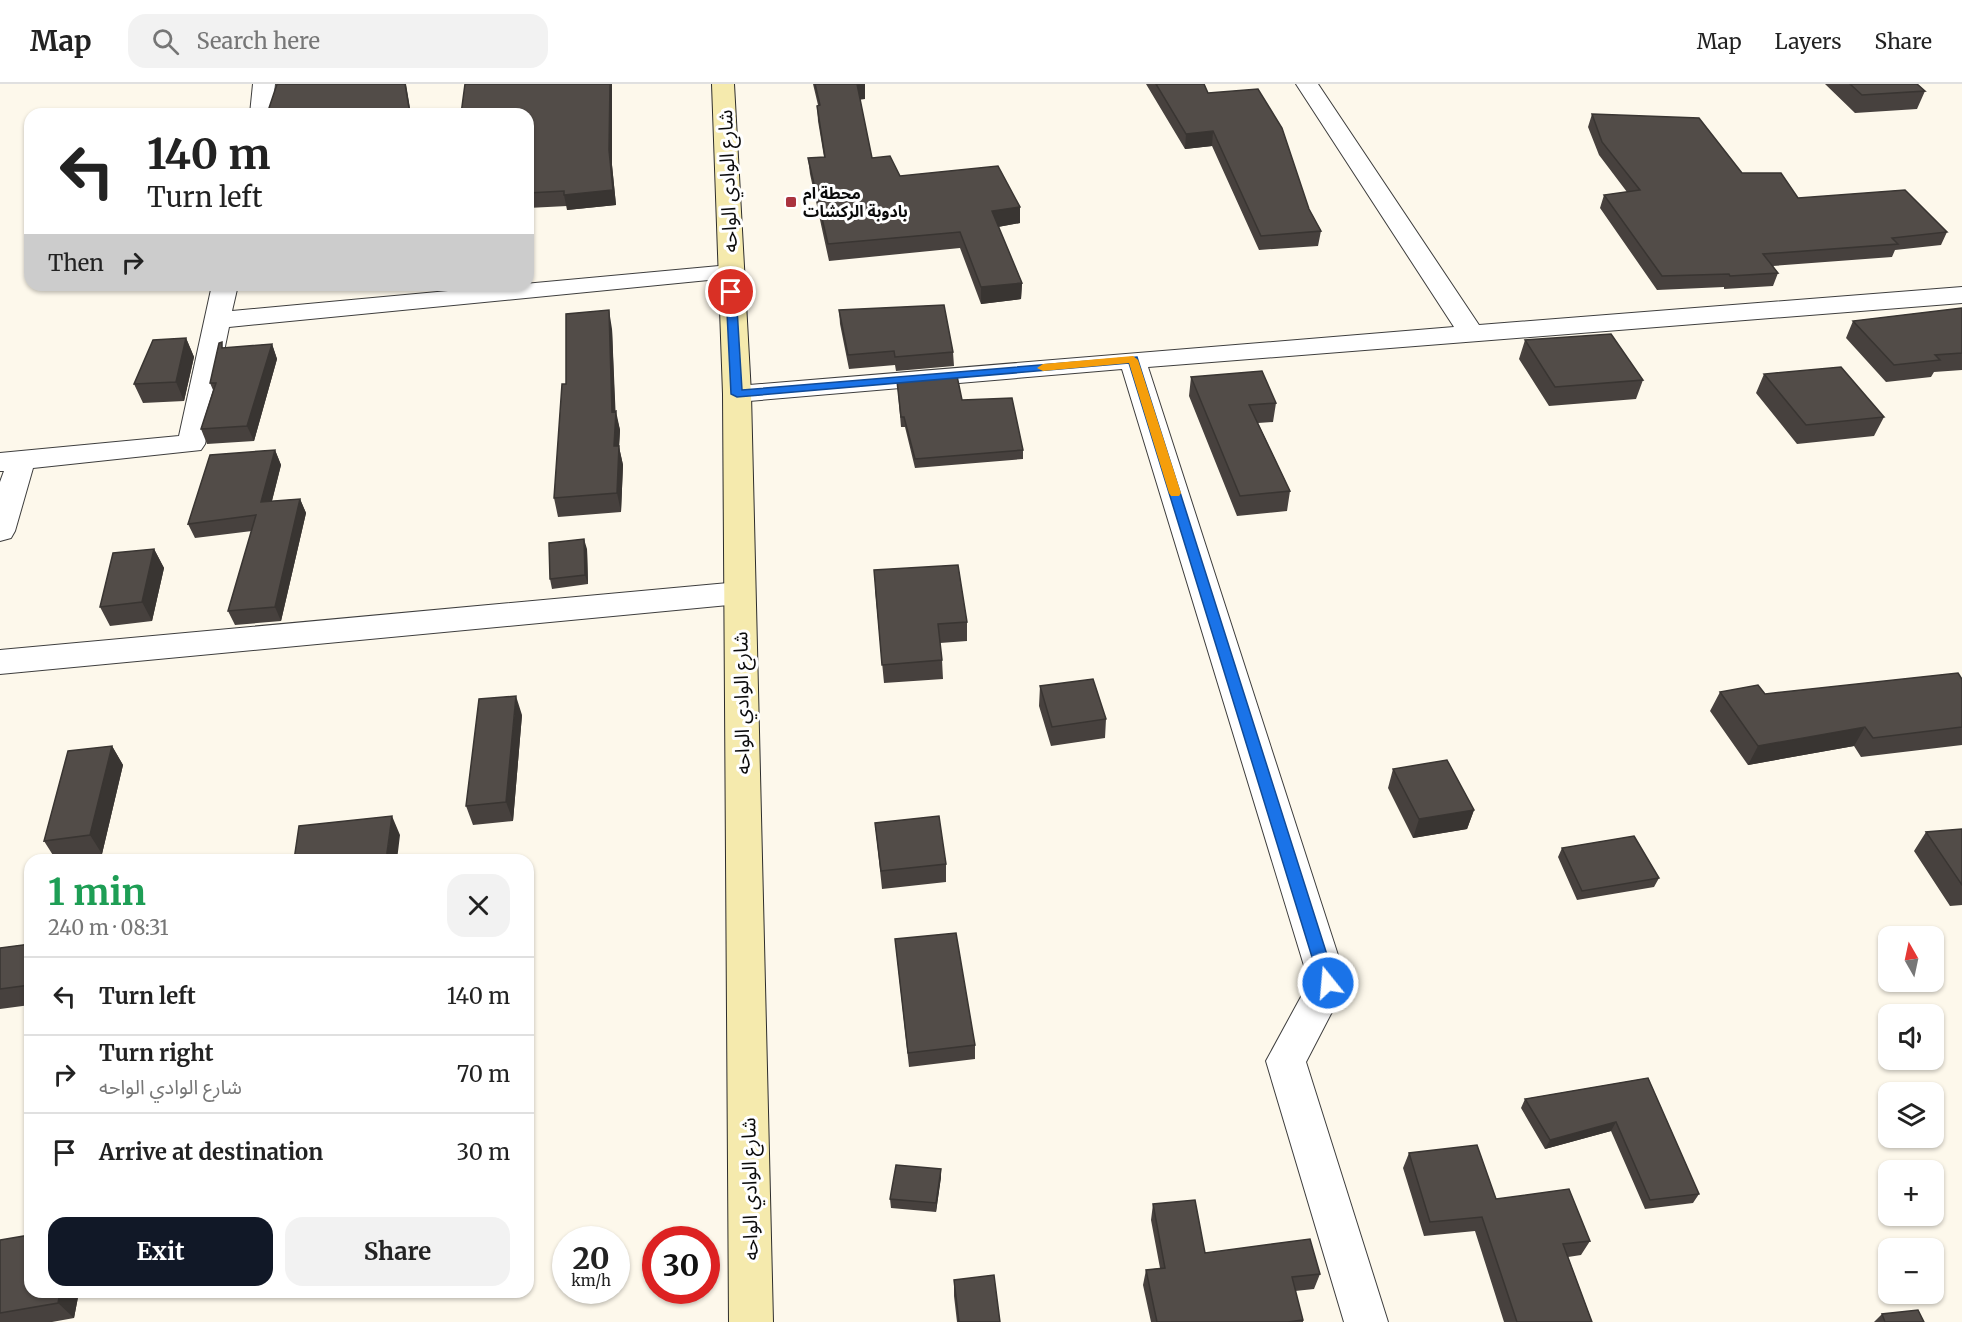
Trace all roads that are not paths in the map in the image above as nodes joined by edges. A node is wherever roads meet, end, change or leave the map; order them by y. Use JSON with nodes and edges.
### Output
{"nodes":[{"id":1,"x":264,"y":84,"type":"edge"},
{"id":2,"x":723,"y":84,"type":"edge"},
{"id":3,"x":1307,"y":84,"type":"edge"},
{"id":4,"x":262,"y":108,"type":"edge"},
{"id":5,"x":730,"y":272,"type":"junction"},
{"id":6,"x":534,"y":290,"type":"edge"},
{"id":7,"x":224,"y":291,"type":"edge"},
{"id":8,"x":527,"y":291,"type":"edge"},
{"id":9,"x":1962,"y":295,"type":"edge"},
{"id":10,"x":218,"y":320,"type":"junction"},
{"id":11,"x":1471,"y":333,"type":"junction"},
{"id":12,"x":1133,"y":360,"type":"junction"},
{"id":13,"x":737,"y":394,"type":"junction"},
{"id":14,"x":11,"y":461,"type":"edge"},
{"id":15,"x":0,"y":531,"type":"edge"},
{"id":16,"x":739,"y":593,"type":"junction"},
{"id":17,"x":0,"y":662,"type":"edge"},
{"id":18,"x":751,"y":1322,"type":"edge"},
{"id":19,"x":1365,"y":1322,"type":"edge"}],
"edges":[{"from":1,"to":4,"type":"street"},
{"from":2,"to":5,"type":"main road","name":"شارع الوادي الواحه"},
{"from":3,"to":11,"type":"street"},
{"from":5,"to":6,"type":"street"},
{"from":5,"to":13,"type":"main road","name":"شارع الوادي الواحه"},
{"from":7,"to":10,"type":"street"},
{"from":8,"to":10,"type":"street"},
{"from":9,"to":11,"type":"street"},
{"from":10,"to":14,"type":"street"},
{"from":11,"to":12,"type":"street"},
{"from":12,"to":13,"type":"street"},
{"from":12,"to":19,"type":"street"},
{"from":13,"to":16,"type":"main road","name":"شارع الوادي الواحه"},
{"from":14,"to":15,"type":"street"},
{"from":16,"to":17,"type":"street"},
{"from":16,"to":18,"type":"main road","name":"شارع الوادي الواحه"}]}
